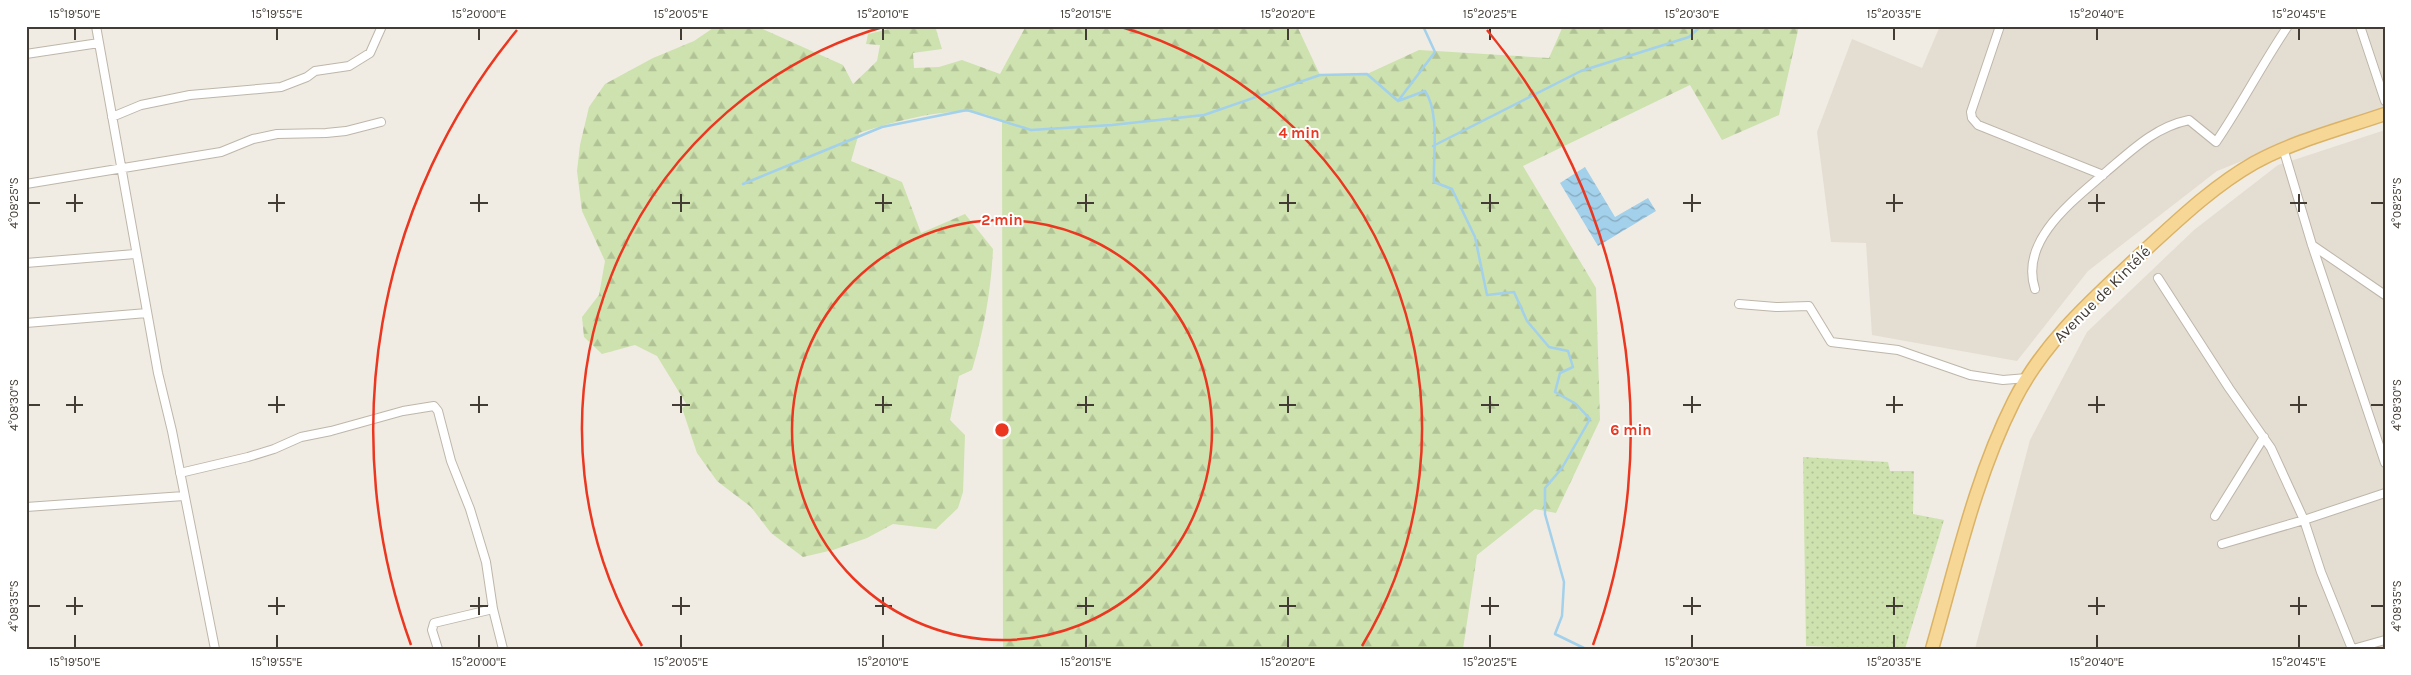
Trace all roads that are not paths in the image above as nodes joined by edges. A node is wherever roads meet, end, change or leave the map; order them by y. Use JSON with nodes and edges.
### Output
{"nodes":[{"id":1,"x":96,"y":26,"type":"edge"},
{"id":2,"x":382,"y":26,"type":"edge"},
{"id":3,"x":2000,"y":26,"type":"edge"},
{"id":4,"x":2288,"y":26,"type":"edge"},
{"id":5,"x":2360,"y":26,"type":"edge"},
{"id":6,"x":99,"y":42,"type":"junction"},
{"id":7,"x":26,"y":54,"type":"edge"},
{"id":8,"x":2385,"y":101,"type":"edge"},
{"id":9,"x":2385,"y":114,"type":"edge"},
{"id":10,"x":112,"y":117,"type":"junction"},
{"id":11,"x":381,"y":122,"type":"dead end"},
{"id":12,"x":2283,"y":148,"type":"junction"},
{"id":13,"x":121,"y":169,"type":"junction"},
{"id":14,"x":2103,"y":175,"type":"junction"},
{"id":15,"x":26,"y":184,"type":"edge"},
{"id":16,"x":2312,"y":245,"type":"junction"},
{"id":17,"x":136,"y":254,"type":"junction"},
{"id":18,"x":26,"y":263,"type":"edge"},
{"id":19,"x":2158,"y":278,"type":"dead end"},
{"id":20,"x":2035,"y":289,"type":"dead end"},
{"id":21,"x":2385,"y":295,"type":"edge"},
{"id":22,"x":1739,"y":304,"type":"dead end"},
{"id":23,"x":147,"y":313,"type":"junction"},
{"id":24,"x":26,"y":323,"type":"edge"},
{"id":25,"x":2027,"y":378,"type":"junction"},
{"id":26,"x":2264,"y":437,"type":"junction"},
{"id":27,"x":2385,"y":463,"type":"edge"},
{"id":28,"x":180,"y":473,"type":"junction"},
{"id":29,"x":2385,"y":493,"type":"edge"},
{"id":30,"x":184,"y":496,"type":"junction"},
{"id":31,"x":26,"y":507,"type":"edge"},
{"id":32,"x":2215,"y":516,"type":"dead end"},
{"id":33,"x":2304,"y":520,"type":"junction"},
{"id":34,"x":2222,"y":544,"type":"dead end"},
{"id":35,"x":493,"y":609,"type":"junction"},
{"id":36,"x":2385,"y":640,"type":"edge"},
{"id":37,"x":215,"y":649,"type":"edge"},
{"id":38,"x":438,"y":649,"type":"edge"},
{"id":39,"x":503,"y":649,"type":"edge"},
{"id":40,"x":1932,"y":649,"type":"edge"},
{"id":41,"x":2353,"y":649,"type":"edge"}],
"edges":[{"from":1,"to":6,"type":"street"},
{"from":2,"to":10,"type":"street"},
{"from":3,"to":14,"type":"street"},
{"from":4,"to":14,"type":"street"},
{"from":5,"to":8,"type":"street"},
{"from":6,"to":7,"type":"street"},
{"from":6,"to":10,"type":"street"},
{"from":9,"to":12,"type":"main road","name":"Avenue de Kintélé"},
{"from":10,"to":13,"type":"street"},
{"from":11,"to":13,"type":"street"},
{"from":12,"to":16,"type":"street"},
{"from":12,"to":25,"type":"main road","name":"Avenue de Kintélé"},
{"from":13,"to":15,"type":"street"},
{"from":13,"to":17,"type":"street"},
{"from":14,"to":20,"type":"street"},
{"from":16,"to":21,"type":"street"},
{"from":16,"to":27,"type":"street"},
{"from":17,"to":18,"type":"street"},
{"from":17,"to":23,"type":"street"},
{"from":19,"to":26,"type":"street"},
{"from":22,"to":25,"type":"street"},
{"from":23,"to":24,"type":"street"},
{"from":23,"to":28,"type":"street"},
{"from":25,"to":40,"type":"main road","name":"Avenue de Kintélé"},
{"from":26,"to":32,"type":"street"},
{"from":26,"to":33,"type":"street"},
{"from":28,"to":30,"type":"street"},
{"from":28,"to":35,"type":"street"},
{"from":29,"to":33,"type":"street"},
{"from":30,"to":31,"type":"street"},
{"from":30,"to":37,"type":"street"},
{"from":33,"to":34,"type":"street"},
{"from":33,"to":41,"type":"street"},
{"from":35,"to":38,"type":"street"},
{"from":35,"to":39,"type":"street"},
{"from":36,"to":41,"type":"street"}]}
